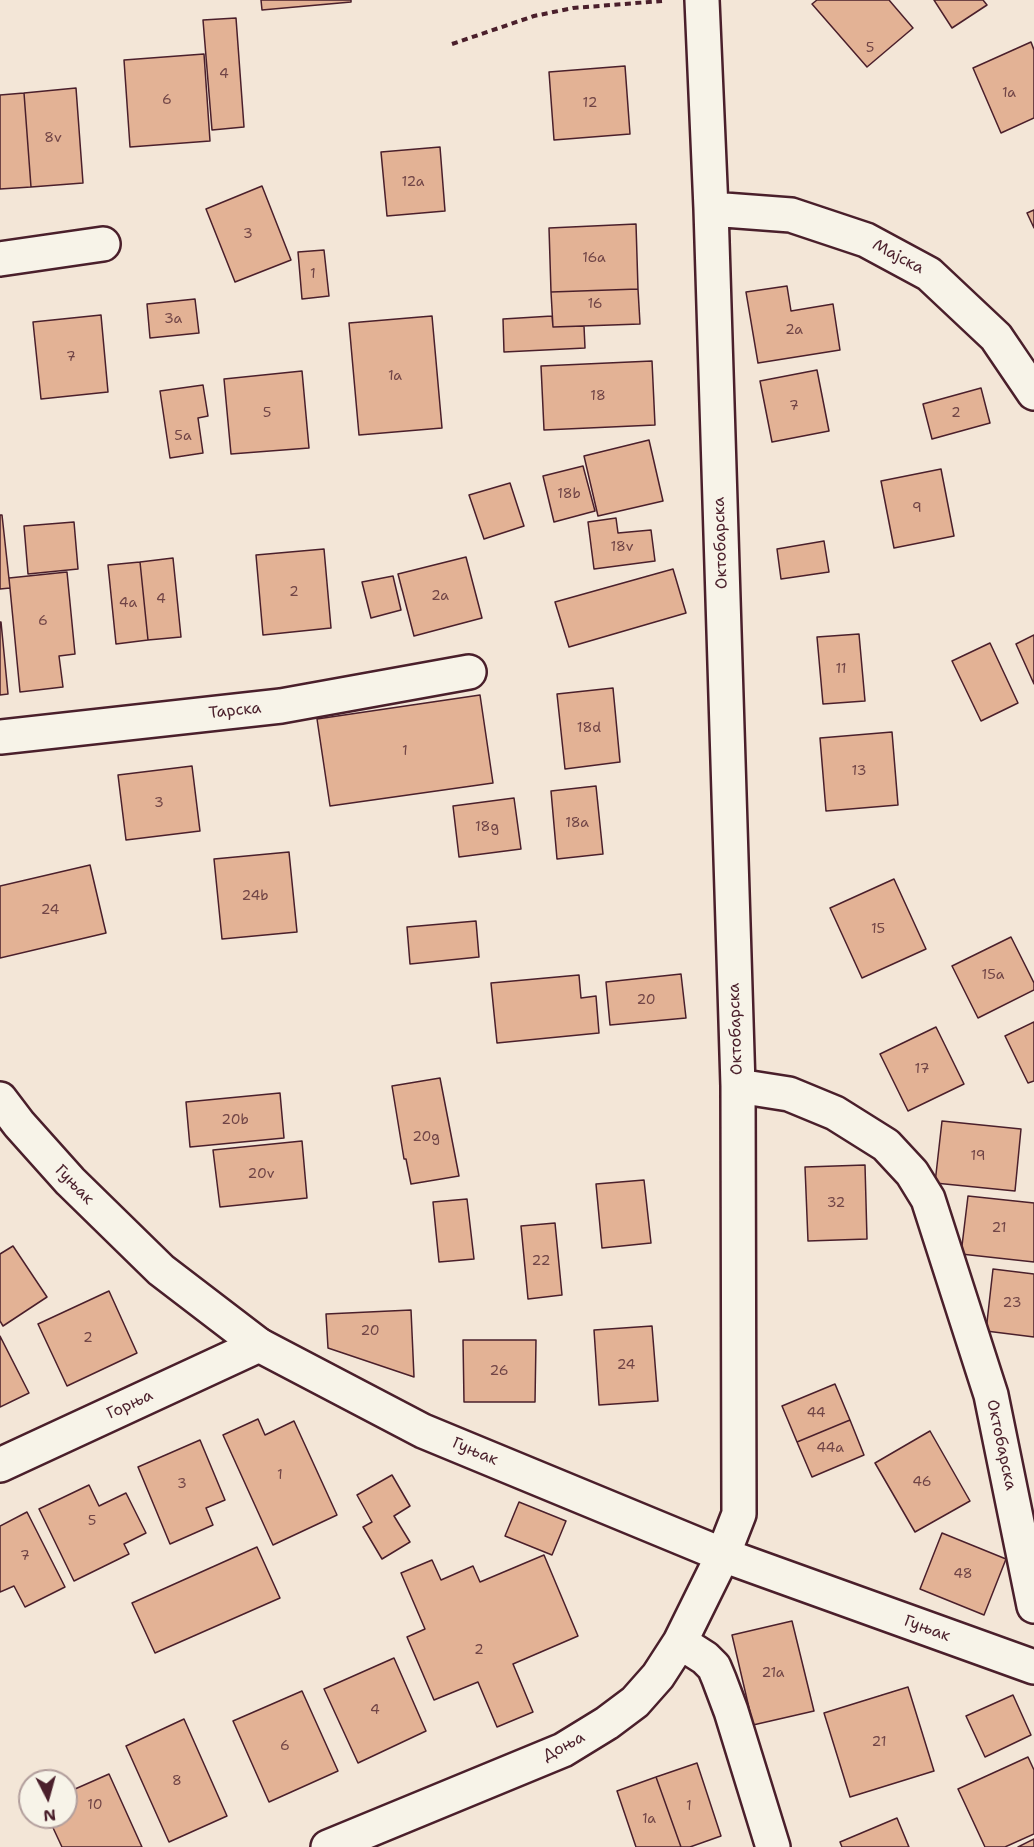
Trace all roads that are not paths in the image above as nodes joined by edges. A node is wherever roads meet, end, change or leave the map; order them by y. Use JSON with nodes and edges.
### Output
{"nodes":[{"id":1,"x":702,"y":0,"type":"edge"},
{"id":2,"x":711,"y":209,"type":"junction"},
{"id":3,"x":103,"y":244,"type":"dead end"},
{"id":4,"x":0,"y":259,"type":"edge"},
{"id":5,"x":1034,"y":393,"type":"edge"},
{"id":6,"x":469,"y":672,"type":"dead end"},
{"id":7,"x":0,"y":738,"type":"edge"},
{"id":8,"x":738,"y":1086,"type":"junction"},
{"id":9,"x":0,"y":1099,"type":"edge"},
{"id":10,"x":259,"y":1345,"type":"junction"},
{"id":11,"x":0,"y":1465,"type":"edge"},
{"id":12,"x":723,"y":1555,"type":"junction"},
{"id":13,"x":1034,"y":1606,"type":"edge"},
{"id":14,"x":680,"y":1642,"type":"junction"},
{"id":15,"x":1034,"y":1667,"type":"edge"},
{"id":16,"x":328,"y":1847,"type":"edge"},
{"id":17,"x":773,"y":1847,"type":"edge"}],
"edges":[{"from":1,"to":2,"type":"street","name":"Октобарска"},
{"from":2,"to":5,"type":"street","name":"Мајска"},
{"from":2,"to":8,"type":"street","name":"Октобарска"},
{"from":3,"to":4,"type":"street"},
{"from":6,"to":7,"type":"street","name":"Тарска"},
{"from":8,"to":12,"type":"street","name":"Октобарска"},
{"from":8,"to":13,"type":"street","name":"Октобарска"},
{"from":9,"to":10,"type":"street","name":"Гуњак"},
{"from":10,"to":11,"type":"street","name":"Горња"},
{"from":10,"to":12,"type":"street","name":"Гуњак"},
{"from":12,"to":14,"type":"street","name":"Доња"},
{"from":12,"to":15,"type":"street","name":"Гуњак"},
{"from":14,"to":16,"type":"street","name":"Доња"},
{"from":14,"to":17,"type":"street"}]}
